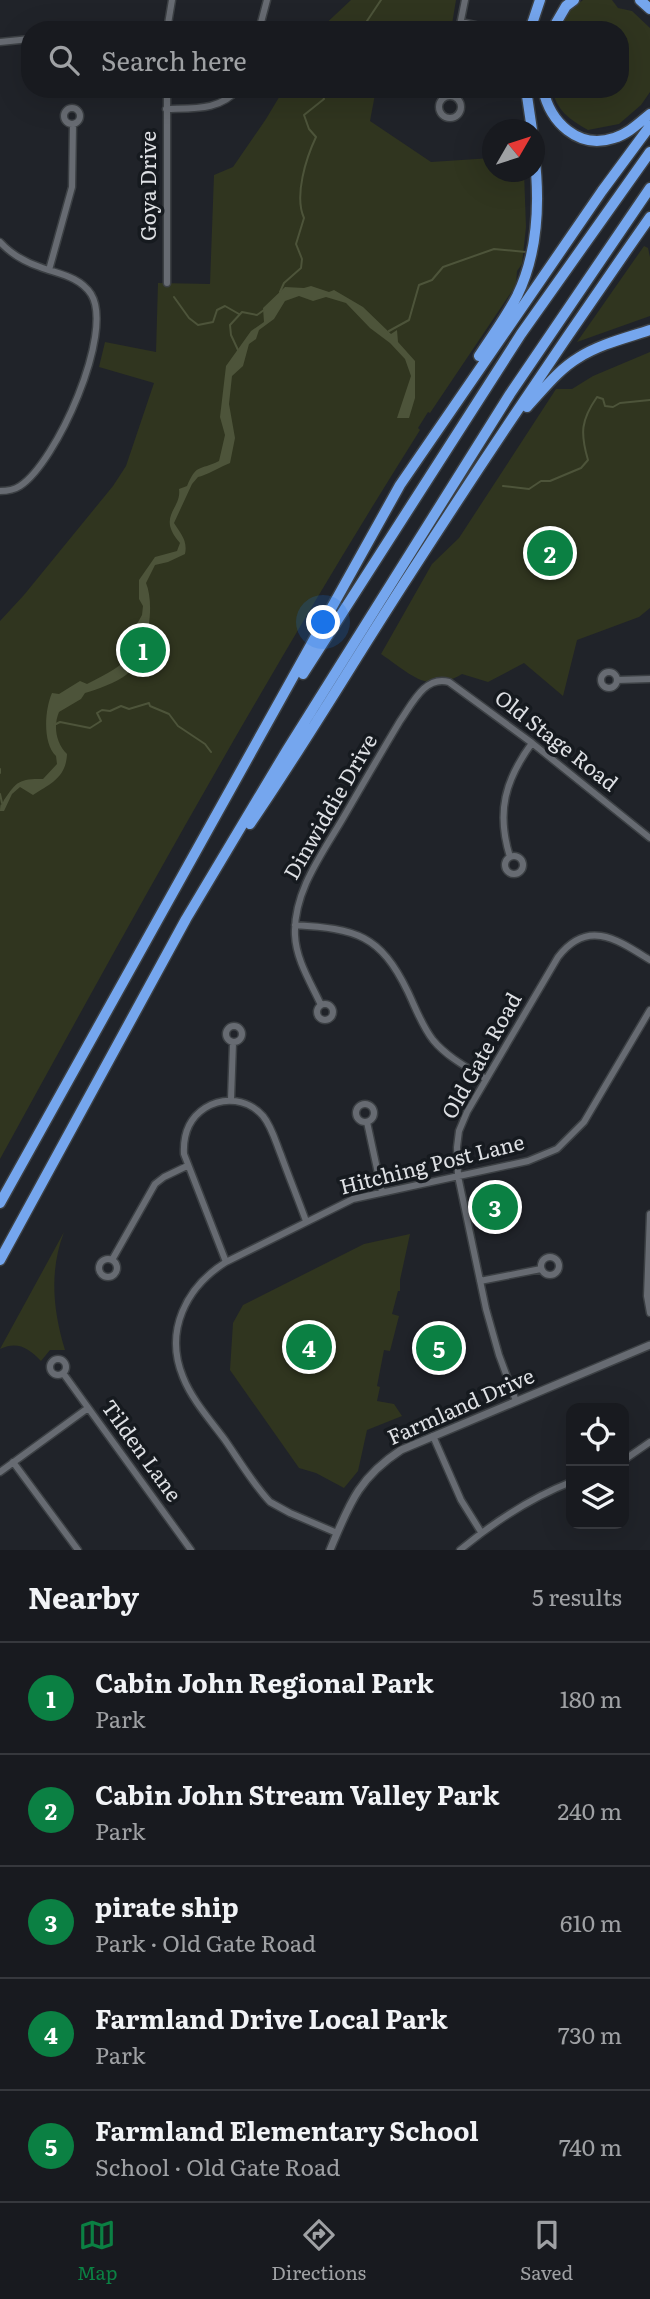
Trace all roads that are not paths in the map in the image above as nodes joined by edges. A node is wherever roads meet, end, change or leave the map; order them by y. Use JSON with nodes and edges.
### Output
{"nodes":[{"id":1,"x":172,"y":0,"type":"edge"},
{"id":2,"x":267,"y":0,"type":"edge"},
{"id":3,"x":465,"y":0,"type":"edge"},
{"id":4,"x":540,"y":0,"type":"edge"},
{"id":5,"x":574,"y":0,"type":"edge"},
{"id":6,"x":640,"y":0,"type":"edge"},
{"id":7,"x":650,"y":9,"type":"edge"},
{"id":8,"x":168,"y":21,"type":"edge"},
{"id":9,"x":261,"y":21,"type":"edge"},
{"id":10,"x":461,"y":21,"type":"edge"},
{"id":11,"x":533,"y":21,"type":"edge"},
{"id":12,"x":557,"y":21,"type":"edge"},
{"id":13,"x":21,"y":40,"type":"edge"},
{"id":14,"x":0,"y":42,"type":"edge"},
{"id":15,"x":167,"y":98,"type":"edge"},
{"id":16,"x":229,"y":98,"type":"edge"},
{"id":17,"x":527,"y":98,"type":"edge"},
{"id":18,"x":545,"y":98,"type":"edge"},
{"id":19,"x":166,"y":109,"type":"junction"},
{"id":20,"x":650,"y":114,"type":"edge"},
{"id":21,"x":530,"y":119,"type":"edge"},
{"id":22,"x":73,"y":125,"type":"dead end"},
{"id":23,"x":650,"y":126,"type":"edge"},
{"id":24,"x":650,"y":152,"type":"edge"},
{"id":25,"x":536,"y":182,"type":"edge"},
{"id":26,"x":650,"y":188,"type":"edge"},
{"id":27,"x":650,"y":217,"type":"edge"},
{"id":28,"x":0,"y":242,"type":"edge"},
{"id":29,"x":49,"y":270,"type":"junction"},
{"id":30,"x":167,"y":283,"type":"dead end"},
{"id":31,"x":650,"y":330,"type":"edge"},
{"id":32,"x":454,"y":404,"type":"junction"},
{"id":33,"x":504,"y":433,"type":"junction"},
{"id":34,"x":0,"y":491,"type":"edge"},
{"id":35,"x":650,"y":679,"type":"edge"},
{"id":36,"x":437,"y":680,"type":"joint"},
{"id":37,"x":617,"y":680,"type":"dead end"},
{"id":38,"x":532,"y":743,"type":"junction"},
{"id":39,"x":244,"y":768,"type":"junction"},
{"id":40,"x":650,"y":827,"type":"edge"},
{"id":41,"x":647,"y":836,"type":"edge"},
{"id":42,"x":510,"y":857,"type":"dead end"},
{"id":43,"x":186,"y":919,"type":"junction"},
{"id":44,"x":295,"y":925,"type":"junction"},
{"id":45,"x":650,"y":960,"type":"edge"},
{"id":46,"x":321,"y":1005,"type":"dead end"},
{"id":47,"x":650,"y":1010,"type":"edge"},
{"id":48,"x":233,"y":1043,"type":"dead end"},
{"id":49,"x":486,"y":1079,"type":"junction"},
{"id":50,"x":231,"y":1100,"type":"junction"},
{"id":51,"x":367,"y":1122,"type":"dead end"},
{"id":52,"x":187,"y":1166,"type":"junction"},
{"id":53,"x":458,"y":1176,"type":"junction"},
{"id":54,"x":382,"y":1192,"type":"junction"},
{"id":55,"x":0,"y":1203,"type":"edge"},
{"id":56,"x":650,"y":1214,"type":"edge"},
{"id":57,"x":306,"y":1221,"type":"junction"},
{"id":58,"x":0,"y":1260,"type":"edge"},
{"id":59,"x":112,"y":1260,"type":"dead end"},
{"id":60,"x":226,"y":1262,"type":"junction"},
{"id":61,"x":541,"y":1269,"type":"dead end"},
{"id":62,"x":480,"y":1281,"type":"junction"},
{"id":63,"x":650,"y":1313,"type":"edge"},
{"id":64,"x":650,"y":1345,"type":"edge"},
{"id":65,"x":63,"y":1373,"type":"dead end"},
{"id":66,"x":516,"y":1401,"type":"junction"},
{"id":67,"x":88,"y":1408,"type":"junction"},
{"id":68,"x":433,"y":1436,"type":"junction"},
{"id":69,"x":650,"y":1442,"type":"edge"},
{"id":70,"x":629,"y":1457,"type":"edge"},
{"id":71,"x":13,"y":1462,"type":"junction"},
{"id":72,"x":0,"y":1472,"type":"edge"},
{"id":73,"x":566,"y":1484,"type":"edge"},
{"id":74,"x":337,"y":1532,"type":"junction"},
{"id":75,"x":481,"y":1532,"type":"junction"},
{"id":76,"x":78,"y":1550,"type":"edge"},
{"id":77,"x":191,"y":1550,"type":"edge"},
{"id":78,"x":330,"y":1550,"type":"edge"},
{"id":79,"x":460,"y":1550,"type":"edge"}],
"edges":[{"from":1,"to":8,"type":"street"},
{"from":2,"to":9,"type":"street"},
{"from":3,"to":10,"type":"street"},
{"from":4,"to":11,"type":"highway"},
{"from":5,"to":12,"type":"highway"},
{"from":6,"to":7,"type":"highway"},
{"from":13,"to":14,"type":"street"},
{"from":15,"to":19,"type":"street","name":"Goya Drive"},
{"from":16,"to":19,"type":"street"},
{"from":17,"to":21,"type":"highway"},
{"from":18,"to":20,"type":"highway"},
{"from":19,"to":30,"type":"street","name":"Goya Drive"},
{"from":22,"to":29,"type":"street"},
{"from":23,"to":32,"type":"highway"},
{"from":24,"to":39,"type":"highway"},
{"from":25,"to":32,"type":"highway"},
{"from":26,"to":43,"type":"highway"},
{"from":27,"to":33,"type":"highway"},
{"from":28,"to":29,"type":"street"},
{"from":29,"to":34,"type":"street"},
{"from":31,"to":33,"type":"highway"},
{"from":32,"to":39,"type":"highway"},
{"from":33,"to":43,"type":"highway"},
{"from":35,"to":37,"type":"street"},
{"from":36,"to":38,"type":"street","name":"Old Stage Road"},
{"from":36,"to":44,"type":"street","name":"Dinwiddie Drive"},
{"from":38,"to":41,"type":"street","name":"Old Stage Road"},
{"from":38,"to":42,"type":"street"},
{"from":39,"to":55,"type":"highway"},
{"from":40,"to":41,"type":"street"},
{"from":43,"to":58,"type":"highway"},
{"from":44,"to":46,"type":"street","name":"Dinwiddie Drive"},
{"from":44,"to":49,"type":"street"},
{"from":45,"to":49,"type":"street","name":"Old Gate Road"},
{"from":47,"to":53,"type":"street","name":"Hitching Post Lane"},
{"from":48,"to":50,"type":"street"},
{"from":49,"to":53,"type":"street","name":"Old Gate Road"},
{"from":50,"to":52,"type":"street"},
{"from":50,"to":57,"type":"street"},
{"from":51,"to":54,"type":"street"},
{"from":52,"to":59,"type":"street"},
{"from":52,"to":60,"type":"street"},
{"from":53,"to":54,"type":"street","name":"Hitching Post Lane"},
{"from":53,"to":62,"type":"street","name":"Old Gate Road"},
{"from":54,"to":57,"type":"street","name":"Hitching Post Lane"},
{"from":56,"to":63,"type":"street"},
{"from":57,"to":60,"type":"street","name":"Hitching Post Lane"},
{"from":60,"to":74,"type":"street","name":"Hitching Post Lane"},
{"from":61,"to":62,"type":"street"},
{"from":62,"to":66,"type":"street","name":"Old Gate Road"},
{"from":64,"to":66,"type":"street","name":"Farmland Drive"},
{"from":65,"to":67,"type":"street","name":"Tilden Lane"},
{"from":66,"to":68,"type":"street","name":"Farmland Drive"},
{"from":67,"to":71,"type":"street"},
{"from":67,"to":77,"type":"street","name":"Tilden Lane"},
{"from":68,"to":74,"type":"street","name":"Farmland Drive"},
{"from":68,"to":75,"type":"street"},
{"from":69,"to":70,"type":"street"},
{"from":71,"to":72,"type":"street"},
{"from":71,"to":76,"type":"street"},
{"from":73,"to":75,"type":"street"},
{"from":74,"to":78,"type":"street","name":"Farmland Drive"},
{"from":75,"to":79,"type":"street"}]}
